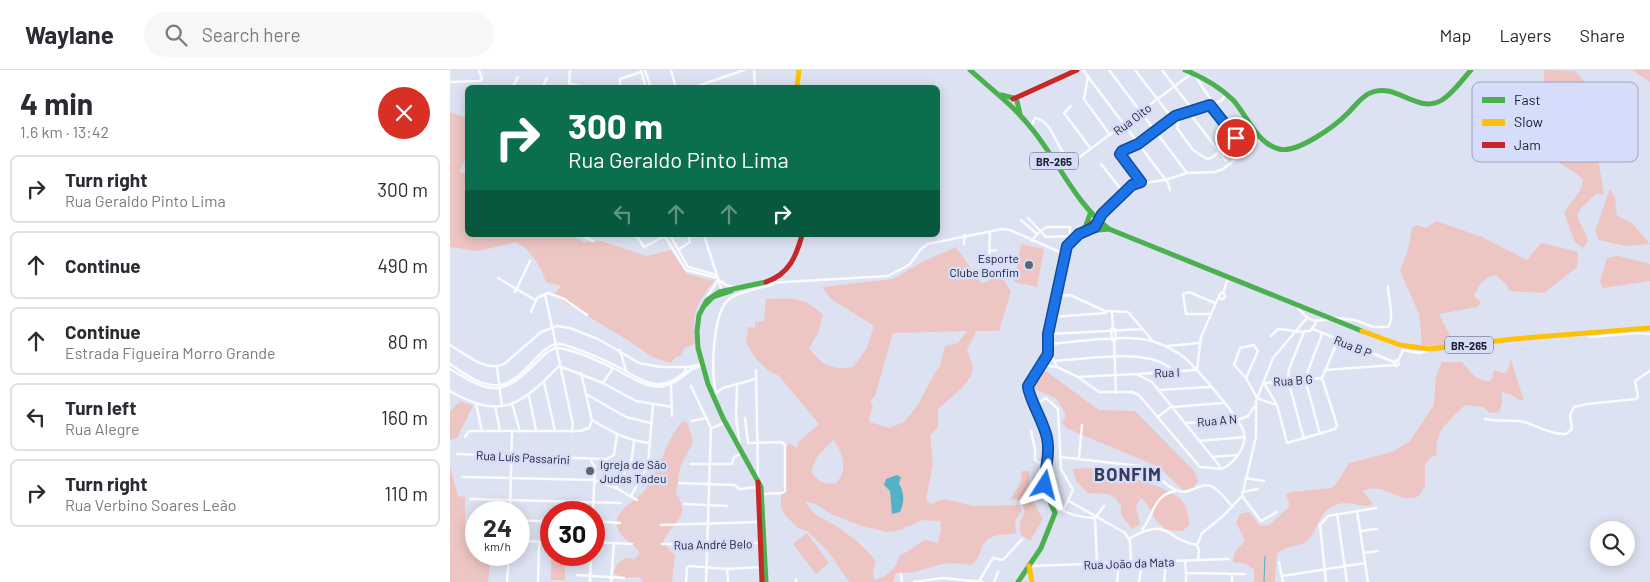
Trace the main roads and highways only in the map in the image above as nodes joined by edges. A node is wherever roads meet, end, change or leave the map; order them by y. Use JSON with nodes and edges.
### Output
{"nodes":[{"id":1,"x":799,"y":70,"type":"edge"},
{"id":2,"x":970,"y":70,"type":"edge"},
{"id":3,"x":1077,"y":70,"type":"edge"},
{"id":4,"x":1185,"y":70,"type":"edge"},
{"id":5,"x":1471,"y":70,"type":"edge"},
{"id":6,"x":797,"y":85,"type":"edge"},
{"id":7,"x":996,"y":93,"type":"junction"},
{"id":8,"x":1016,"y":99,"type":"junction"},
{"id":9,"x":1010,"y":105,"type":"junction"},
{"id":10,"x":1021,"y":117,"type":"junction"},
{"id":11,"x":1084,"y":206,"type":"junction"},
{"id":12,"x":1090,"y":214,"type":"junction"},
{"id":13,"x":1099,"y":219,"type":"junction"},
{"id":14,"x":1110,"y":229,"type":"junction"},
{"id":15,"x":1085,"y":231,"type":"junction"},
{"id":16,"x":801,"y":237,"type":"edge"},
{"id":17,"x":722,"y":290,"type":"junction"},
{"id":18,"x":701,"y":309,"type":"junction"},
{"id":19,"x":1650,"y":328,"type":"edge"},
{"id":20,"x":758,"y":480,"type":"junction"},
{"id":21,"x":762,"y":543,"type":"junction"},
{"id":22,"x":1029,"y":566,"type":"junction"},
{"id":23,"x":763,"y":567,"type":"junction"},
{"id":24,"x":762,"y":582,"type":"edge"},
{"id":25,"x":766,"y":582,"type":"edge"},
{"id":26,"x":1018,"y":582,"type":"edge"},
{"id":27,"x":1032,"y":582,"type":"edge"}],
"edges":[{"from":1,"to":6,"type":"main road"},
{"from":2,"to":7,"type":"main road","number":"BR-265"},
{"from":3,"to":8,"type":"main road"},
{"from":4,"to":5,"type":"main road"},
{"from":7,"to":8,"type":"main road"},
{"from":7,"to":9,"type":"main road","number":"BR-265"},
{"from":8,"to":9,"type":"main road"},
{"from":8,"to":10,"type":"main road"},
{"from":9,"to":10,"type":"main road","number":"BR-265"},
{"from":10,"to":11,"type":"main road","number":"BR-265"},
{"from":11,"to":12,"type":"main road","number":"BR-265"},
{"from":11,"to":13,"type":"main road"},
{"from":12,"to":13,"type":"main road","number":"BR-265"},
{"from":12,"to":15,"type":"main road"},
{"from":13,"to":14,"type":"main road","number":"BR-265"},
{"from":13,"to":15,"type":"main road"},
{"from":14,"to":15,"type":"main road"},
{"from":14,"to":19,"type":"main road","number":"BR-265"},
{"from":15,"to":22,"type":"main road"},
{"from":16,"to":17,"type":"main road"},
{"from":17,"to":18,"type":"main road"},
{"from":17,"to":18,"type":"main road"},
{"from":18,"to":20,"type":"main road"},
{"from":20,"to":21,"type":"main road"},
{"from":20,"to":21,"type":"main road"},
{"from":21,"to":23,"type":"main road"},
{"from":22,"to":26,"type":"main road"},
{"from":22,"to":27,"type":"main road"},
{"from":23,"to":24,"type":"main road"},
{"from":23,"to":25,"type":"main road"}]}
